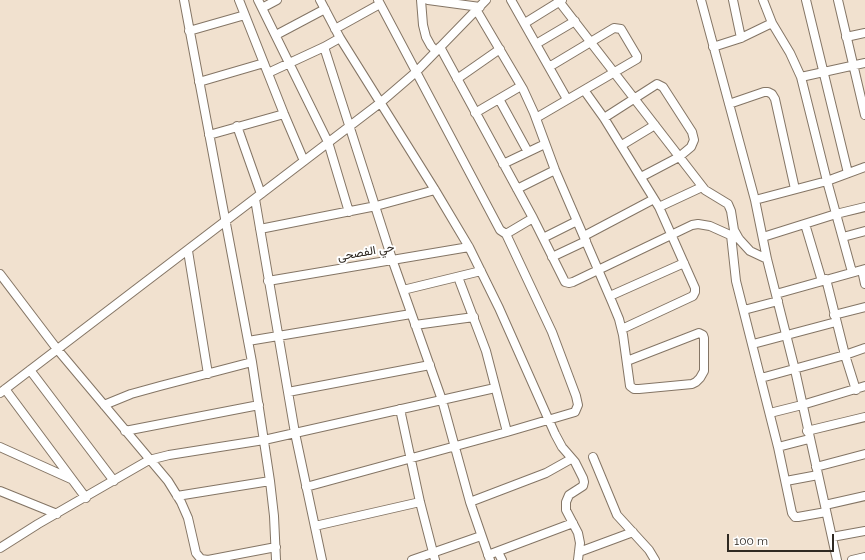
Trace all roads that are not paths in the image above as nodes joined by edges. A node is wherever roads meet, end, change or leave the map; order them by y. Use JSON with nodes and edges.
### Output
{"nodes":[{"id":1,"x":184,"y":0,"type":"edge"},
{"id":2,"x":239,"y":0,"type":"edge"},
{"id":3,"x":258,"y":0,"type":"edge"},
{"id":4,"x":277,"y":0,"type":"edge"},
{"id":5,"x":320,"y":0,"type":"edge"},
{"id":6,"x":421,"y":0,"type":"edge"},
{"id":7,"x":428,"y":0,"type":"edge"},
{"id":8,"x":486,"y":0,"type":"edge"},
{"id":9,"x":512,"y":0,"type":"edge"},
{"id":10,"x":560,"y":0,"type":"edge"},
{"id":11,"x":701,"y":0,"type":"edge"},
{"id":12,"x":733,"y":0,"type":"edge"},
{"id":13,"x":763,"y":0,"type":"edge"},
{"id":14,"x":806,"y":0,"type":"edge"},
{"id":15,"x":838,"y":0,"type":"edge"},
{"id":16,"x":379,"y":2,"type":"edge"},
{"id":17,"x":262,"y":8,"type":"junction"},
{"id":18,"x":325,"y":9,"type":"junction"},
{"id":19,"x":479,"y":9,"type":"junction"},
{"id":20,"x":245,"y":15,"type":"junction"},
{"id":21,"x":575,"y":21,"type":"junction"},
{"id":22,"x":525,"y":23,"type":"junction"},
{"id":23,"x":772,"y":23,"type":"junction"},
{"id":24,"x":336,"y":29,"type":"junction"},
{"id":25,"x":189,"y":31,"type":"junction"},
{"id":26,"x":865,"y":33,"type":"edge"},
{"id":27,"x":276,"y":35,"type":"junction"},
{"id":28,"x":846,"y":37,"type":"junction"},
{"id":29,"x":340,"y":38,"type":"junction"},
{"id":30,"x":741,"y":38,"type":"junction"},
{"id":31,"x":591,"y":42,"type":"junction"},
{"id":32,"x":536,"y":44,"type":"junction"},
{"id":33,"x":324,"y":47,"type":"junction"},
{"id":34,"x":713,"y":47,"type":"junction"},
{"id":35,"x":438,"y":49,"type":"junction"},
{"id":36,"x":500,"y":50,"type":"junction"},
{"id":37,"x":264,"y":63,"type":"junction"},
{"id":38,"x":290,"y":63,"type":"junction"},
{"id":39,"x":865,"y":63,"type":"edge"},
{"id":40,"x":853,"y":66,"type":"junction"},
{"id":41,"x":549,"y":67,"type":"junction"},
{"id":42,"x":416,"y":72,"type":"junction"},
{"id":43,"x":614,"y":72,"type":"junction"},
{"id":44,"x":268,"y":73,"type":"junction"},
{"id":45,"x":824,"y":73,"type":"junction"},
{"id":46,"x":801,"y":77,"type":"junction"},
{"id":47,"x":457,"y":79,"type":"junction"},
{"id":48,"x":199,"y":82,"type":"junction"},
{"id":49,"x":522,"y":86,"type":"junction"},
{"id":50,"x":584,"y":90,"type":"junction"},
{"id":51,"x":634,"y":98,"type":"junction"},
{"id":52,"x":500,"y":99,"type":"junction"},
{"id":53,"x":567,"y":100,"type":"junction"},
{"id":54,"x":380,"y":103,"type":"junction"},
{"id":55,"x":729,"y":104,"type":"junction"},
{"id":56,"x":475,"y":113,"type":"junction"},
{"id":57,"x":284,"y":114,"type":"junction"},
{"id":58,"x":865,"y":115,"type":"edge"},
{"id":59,"x":536,"y":118,"type":"junction"},
{"id":60,"x":604,"y":118,"type":"junction"},
{"id":61,"x":655,"y":125,"type":"junction"},
{"id":62,"x":237,"y":126,"type":"junction"},
{"id":63,"x":350,"y":126,"type":"junction"},
{"id":64,"x":208,"y":135,"type":"junction"},
{"id":65,"x":328,"y":142,"type":"junction"},
{"id":66,"x":545,"y":144,"type":"junction"},
{"id":67,"x":622,"y":146,"type":"junction"},
{"id":68,"x":528,"y":152,"type":"junction"},
{"id":69,"x":679,"y":157,"type":"junction"},
{"id":70,"x":304,"y":161,"type":"junction"},
{"id":71,"x":503,"y":164,"type":"junction"},
{"id":72,"x":865,"y":167,"type":"edge"},
{"id":73,"x":555,"y":170,"type":"junction"},
{"id":74,"x":848,"y":173,"type":"junction"},
{"id":75,"x":641,"y":177,"type":"junction"},
{"id":76,"x":827,"y":181,"type":"junction"},
{"id":77,"x":702,"y":187,"type":"junction"},
{"id":78,"x":517,"y":189,"type":"junction"},
{"id":79,"x":795,"y":189,"type":"junction"},
{"id":80,"x":435,"y":190,"type":"junction"},
{"id":81,"x":258,"y":197,"type":"junction"},
{"id":82,"x":654,"y":199,"type":"junction"},
{"id":83,"x":755,"y":200,"type":"junction"},
{"id":84,"x":376,"y":206,"type":"junction"},
{"id":85,"x":659,"y":207,"type":"junction"},
{"id":86,"x":865,"y":207,"type":"edge"},
{"id":87,"x":349,"y":212,"type":"junction"},
{"id":88,"x":836,"y":214,"type":"junction"},
{"id":89,"x":533,"y":218,"type":"junction"},
{"id":90,"x":577,"y":221,"type":"junction"},
{"id":91,"x":226,"y":222,"type":"junction"},
{"id":92,"x":805,"y":224,"type":"junction"},
{"id":93,"x":260,"y":229,"type":"junction"},
{"id":94,"x":865,"y":231,"type":"edge"},
{"id":95,"x":506,"y":234,"type":"junction"},
{"id":96,"x":672,"y":235,"type":"junction"},
{"id":97,"x":731,"y":235,"type":"junction"},
{"id":98,"x":763,"y":237,"type":"junction"},
{"id":99,"x":843,"y":237,"type":"junction"},
{"id":100,"x":543,"y":238,"type":"junction"},
{"id":101,"x":585,"y":238,"type":"junction"},
{"id":102,"x":740,"y":239,"type":"junction"},
{"id":103,"x":469,"y":247,"type":"junction"},
{"id":104,"x":188,"y":251,"type":"junction"},
{"id":105,"x":552,"y":257,"type":"junction"},
{"id":106,"x":392,"y":259,"type":"junction"},
{"id":107,"x":767,"y":259,"type":"junction"},
{"id":108,"x":684,"y":263,"type":"junction"},
{"id":109,"x":598,"y":270,"type":"junction"},
{"id":110,"x":863,"y":270,"type":"edge"},
{"id":111,"x":481,"y":271,"type":"junction"},
{"id":112,"x":852,"y":272,"type":"junction"},
{"id":113,"x":0,"y":274,"type":"edge"},
{"id":114,"x":458,"y":277,"type":"junction"},
{"id":115,"x":824,"y":280,"type":"junction"},
{"id":116,"x":268,"y":281,"type":"junction"},
{"id":117,"x":865,"y":284,"type":"edge"},
{"id":118,"x":403,"y":290,"type":"junction"},
{"id":119,"x":610,"y":296,"type":"junction"},
{"id":120,"x":777,"y":297,"type":"junction"},
{"id":121,"x":865,"y":307,"type":"edge"},
{"id":122,"x":744,"y":310,"type":"junction"},
{"id":123,"x":411,"y":314,"type":"junction"},
{"id":124,"x":474,"y":317,"type":"junction"},
{"id":125,"x":835,"y":318,"type":"junction"},
{"id":126,"x":415,"y":325,"type":"junction"},
{"id":127,"x":622,"y":329,"type":"junction"},
{"id":128,"x":787,"y":335,"type":"junction"},
{"id":129,"x":278,"y":337,"type":"junction"},
{"id":130,"x":248,"y":341,"type":"junction"},
{"id":131,"x":753,"y":344,"type":"junction"},
{"id":132,"x":865,"y":348,"type":"edge"},
{"id":133,"x":57,"y":349,"type":"junction"},
{"id":134,"x":845,"y":355,"type":"junction"},
{"id":135,"x":627,"y":361,"type":"junction"},
{"id":136,"x":252,"y":362,"type":"junction"},
{"id":137,"x":430,"y":365,"type":"junction"},
{"id":138,"x":30,"y":370,"type":"junction"},
{"id":139,"x":795,"y":370,"type":"junction"},
{"id":140,"x":208,"y":374,"type":"junction"},
{"id":141,"x":761,"y":378,"type":"junction"},
{"id":142,"x":865,"y":386,"type":"edge"},
{"id":143,"x":495,"y":388,"type":"junction"},
{"id":144,"x":856,"y":390,"type":"junction"},
{"id":145,"x":2,"y":391,"type":"edge"},
{"id":146,"x":288,"y":392,"type":"junction"},
{"id":147,"x":442,"y":400,"type":"junction"},
{"id":148,"x":104,"y":405,"type":"junction"},
{"id":149,"x":259,"y":405,"type":"junction"},
{"id":150,"x":802,"y":405,"type":"junction"},
{"id":151,"x":400,"y":409,"type":"junction"},
{"id":152,"x":770,"y":413,"type":"junction"},
{"id":153,"x":865,"y":417,"type":"edge"},
{"id":154,"x":549,"y":420,"type":"junction"},
{"id":155,"x":125,"y":431,"type":"junction"},
{"id":156,"x":807,"y":431,"type":"junction"},
{"id":157,"x":507,"y":432,"type":"junction"},
{"id":158,"x":295,"y":433,"type":"junction"},
{"id":159,"x":810,"y":439,"type":"junction"},
{"id":160,"x":264,"y":440,"type":"junction"},
{"id":161,"x":0,"y":447,"type":"edge"},
{"id":162,"x":454,"y":447,"type":"junction"},
{"id":163,"x":778,"y":447,"type":"junction"},
{"id":164,"x":865,"y":454,"type":"edge"},
{"id":165,"x":592,"y":457,"type":"dead end"},
{"id":166,"x":410,"y":459,"type":"junction"},
{"id":167,"x":571,"y":459,"type":"junction"},
{"id":168,"x":149,"y":460,"type":"junction"},
{"id":169,"x":817,"y":471,"type":"junction"},
{"id":170,"x":72,"y":479,"type":"junction"},
{"id":171,"x":114,"y":481,"type":"junction"},
{"id":172,"x":270,"y":481,"type":"junction"},
{"id":173,"x":786,"y":481,"type":"junction"},
{"id":174,"x":306,"y":487,"type":"junction"},
{"id":175,"x":0,"y":490,"type":"edge"},
{"id":176,"x":177,"y":496,"type":"junction"},
{"id":177,"x":865,"y":496,"type":"edge"},
{"id":178,"x":86,"y":498,"type":"junction"},
{"id":179,"x":420,"y":502,"type":"junction"},
{"id":180,"x":470,"y":502,"type":"junction"},
{"id":181,"x":826,"y":508,"type":"junction"},
{"id":182,"x":57,"y":514,"type":"junction"},
{"id":183,"x":573,"y":523,"type":"junction"},
{"id":184,"x":314,"y":526,"type":"junction"},
{"id":185,"x":865,"y":531,"type":"edge"},
{"id":186,"x":633,"y":532,"type":"junction"},
{"id":187,"x":481,"y":536,"type":"junction"},
{"id":188,"x":832,"y":537,"type":"junction"},
{"id":189,"x":276,"y":547,"type":"junction"},
{"id":190,"x":0,"y":548,"type":"edge"},
{"id":191,"x":498,"y":552,"type":"junction"},
{"id":192,"x":434,"y":556,"type":"edge"},
{"id":193,"x":579,"y":556,"type":"edge"},
{"id":194,"x":865,"y":557,"type":"edge"},
{"id":195,"x":489,"y":558,"type":"edge"},
{"id":196,"x":276,"y":560,"type":"edge"},
{"id":197,"x":322,"y":560,"type":"edge"},
{"id":198,"x":412,"y":560,"type":"edge"},
{"id":199,"x":502,"y":560,"type":"edge"},
{"id":200,"x":655,"y":560,"type":"edge"},
{"id":201,"x":836,"y":560,"type":"edge"},
{"id":202,"x":852,"y":560,"type":"edge"}],
"edges":[{"from":1,"to":25,"type":"street"},
{"from":2,"to":20,"type":"street"},
{"from":3,"to":17,"type":"street"},
{"from":4,"to":17,"type":"street"},
{"from":5,"to":18,"type":"street"},
{"from":6,"to":35,"type":"street"},
{"from":7,"to":19,"type":"street"},
{"from":8,"to":19,"type":"street"},
{"from":9,"to":22,"type":"street"},
{"from":10,"to":21,"type":"street"},
{"from":10,"to":22,"type":"street"},
{"from":11,"to":34,"type":"street"},
{"from":12,"to":30,"type":"street"},
{"from":13,"to":23,"type":"street"},
{"from":14,"to":45,"type":"street"},
{"from":15,"to":28,"type":"street"},
{"from":16,"to":24,"type":"street"},
{"from":16,"to":42,"type":"street"},
{"from":17,"to":27,"type":"street"},
{"from":18,"to":24,"type":"street"},
{"from":18,"to":27,"type":"street"},
{"from":19,"to":35,"type":"street"},
{"from":19,"to":36,"type":"street"},
{"from":20,"to":25,"type":"street"},
{"from":20,"to":37,"type":"street"},
{"from":21,"to":31,"type":"street"},
{"from":21,"to":32,"type":"street"},
{"from":22,"to":32,"type":"street"},
{"from":23,"to":30,"type":"street"},
{"from":23,"to":46,"type":"street"},
{"from":24,"to":29,"type":"street"},
{"from":25,"to":48,"type":"street"},
{"from":26,"to":28,"type":"street"},
{"from":27,"to":38,"type":"street"},
{"from":28,"to":40,"type":"street"},
{"from":29,"to":33,"type":"street"},
{"from":29,"to":54,"type":"street"},
{"from":30,"to":34,"type":"street"},
{"from":31,"to":41,"type":"street"},
{"from":31,"to":43,"type":"street"},
{"from":31,"to":43,"type":"street"},
{"from":32,"to":41,"type":"street"},
{"from":33,"to":38,"type":"street"},
{"from":33,"to":63,"type":"street"},
{"from":34,"to":55,"type":"street"},
{"from":35,"to":42,"type":"street"},
{"from":35,"to":47,"type":"street"},
{"from":36,"to":47,"type":"street"},
{"from":36,"to":49,"type":"street"},
{"from":37,"to":44,"type":"street"},
{"from":37,"to":48,"type":"street"},
{"from":38,"to":44,"type":"street"},
{"from":38,"to":65,"type":"street"},
{"from":39,"to":40,"type":"street"},
{"from":40,"to":45,"type":"street"},
{"from":40,"to":58,"type":"street"},
{"from":41,"to":53,"type":"street"},
{"from":42,"to":54,"type":"street"},
{"from":42,"to":95,"type":"street"},
{"from":43,"to":50,"type":"street"},
{"from":43,"to":51,"type":"street"},
{"from":44,"to":57,"type":"street"},
{"from":45,"to":46,"type":"street"},
{"from":45,"to":74,"type":"street"},
{"from":46,"to":76,"type":"street"},
{"from":47,"to":56,"type":"street"},
{"from":48,"to":64,"type":"street"},
{"from":49,"to":52,"type":"street"},
{"from":49,"to":59,"type":"street"},
{"from":50,"to":53,"type":"street"},
{"from":50,"to":60,"type":"street"},
{"from":51,"to":60,"type":"street"},
{"from":51,"to":61,"type":"street"},
{"from":51,"to":69,"type":"street"},
{"from":52,"to":56,"type":"street"},
{"from":52,"to":68,"type":"street"},
{"from":53,"to":59,"type":"street"},
{"from":54,"to":63,"type":"street"},
{"from":54,"to":80,"type":"street"},
{"from":55,"to":79,"type":"street"},
{"from":55,"to":83,"type":"street"},
{"from":56,"to":71,"type":"street"},
{"from":57,"to":62,"type":"street"},
{"from":57,"to":70,"type":"street"},
{"from":59,"to":66,"type":"street"},
{"from":60,"to":67,"type":"street"},
{"from":61,"to":67,"type":"street"},
{"from":61,"to":69,"type":"street"},
{"from":62,"to":64,"type":"street"},
{"from":62,"to":81,"type":"street"},
{"from":63,"to":65,"type":"street"},
{"from":63,"to":84,"type":"street"},
{"from":64,"to":91,"type":"street"},
{"from":65,"to":70,"type":"street"},
{"from":65,"to":87,"type":"street"},
{"from":66,"to":68,"type":"street"},
{"from":66,"to":73,"type":"street"},
{"from":67,"to":75,"type":"street"},
{"from":68,"to":71,"type":"street"},
{"from":69,"to":75,"type":"street"},
{"from":69,"to":77,"type":"street"},
{"from":70,"to":81,"type":"street"},
{"from":71,"to":78,"type":"street"},
{"from":72,"to":74,"type":"street"},
{"from":73,"to":78,"type":"street"},
{"from":73,"to":90,"type":"street"},
{"from":74,"to":76,"type":"street"},
{"from":75,"to":82,"type":"street"},
{"from":76,"to":79,"type":"street"},
{"from":76,"to":88,"type":"street"},
{"from":77,"to":85,"type":"street"},
{"from":77,"to":102,"type":"street"},
{"from":78,"to":89,"type":"street"},
{"from":79,"to":83,"type":"street"},
{"from":80,"to":84,"type":"street"},
{"from":80,"to":103,"type":"street"},
{"from":81,"to":91,"type":"street"},
{"from":81,"to":93,"type":"street"},
{"from":82,"to":85,"type":"street"},
{"from":82,"to":101,"type":"street"},
{"from":83,"to":98,"type":"street"},
{"from":84,"to":87,"type":"street"},
{"from":84,"to":106,"type":"street"},
{"from":85,"to":96,"type":"street"},
{"from":86,"to":88,"type":"street"},
{"from":87,"to":93,"type":"street"},
{"from":88,"to":92,"type":"street"},
{"from":88,"to":99,"type":"street"},
{"from":89,"to":95,"type":"street"},
{"from":89,"to":100,"type":"street"},
{"from":90,"to":100,"type":"street"},
{"from":90,"to":101,"type":"street"},
{"from":91,"to":104,"type":"street"},
{"from":91,"to":130,"type":"street"},
{"from":92,"to":98,"type":"street"},
{"from":92,"to":115,"type":"street"},
{"from":93,"to":116,"type":"street"},
{"from":94,"to":99,"type":"street"},
{"from":95,"to":154,"type":"street"},
{"from":96,"to":97,"type":"street"},
{"from":96,"to":108,"type":"street"},
{"from":96,"to":109,"type":"street"},
{"from":97,"to":102,"type":"street"},
{"from":97,"to":122,"type":"street"},
{"from":98,"to":107,"type":"street"},
{"from":99,"to":112,"type":"street"},
{"from":100,"to":105,"type":"street"},
{"from":101,"to":105,"type":"street"},
{"from":101,"to":109,"type":"street"},
{"from":102,"to":107,"type":"street"},
{"from":103,"to":106,"type":"street","name":"حي الفصحى"},
{"from":103,"to":111,"type":"street"},
{"from":104,"to":133,"type":"street"},
{"from":104,"to":140,"type":"street"},
{"from":105,"to":109,"type":"street"},
{"from":106,"to":116,"type":"street","name":"حي الفصحى"},
{"from":106,"to":118,"type":"street"},
{"from":107,"to":120,"type":"street"},
{"from":108,"to":119,"type":"street"},
{"from":108,"to":127,"type":"street"},
{"from":109,"to":119,"type":"street"},
{"from":110,"to":112,"type":"street"},
{"from":110,"to":117,"type":"street"},
{"from":111,"to":114,"type":"street"},
{"from":111,"to":154,"type":"street"},
{"from":112,"to":115,"type":"street"},
{"from":113,"to":133,"type":"street"},
{"from":114,"to":118,"type":"street"},
{"from":114,"to":124,"type":"street"},
{"from":115,"to":120,"type":"street"},
{"from":115,"to":125,"type":"street"},
{"from":116,"to":129,"type":"street"},
{"from":118,"to":123,"type":"street"},
{"from":119,"to":127,"type":"street"},
{"from":120,"to":122,"type":"street"},
{"from":120,"to":128,"type":"street"},
{"from":121,"to":125,"type":"street"},
{"from":122,"to":131,"type":"street"},
{"from":123,"to":126,"type":"street"},
{"from":123,"to":129,"type":"street"},
{"from":124,"to":126,"type":"street"},
{"from":124,"to":143,"type":"street"},
{"from":125,"to":128,"type":"street"},
{"from":125,"to":134,"type":"street"},
{"from":126,"to":137,"type":"street"},
{"from":127,"to":135,"type":"street"},
{"from":128,"to":131,"type":"street"},
{"from":128,"to":139,"type":"street"},
{"from":129,"to":130,"type":"street"},
{"from":129,"to":146,"type":"street"},
{"from":130,"to":136,"type":"street"},
{"from":131,"to":141,"type":"street"},
{"from":132,"to":134,"type":"street"},
{"from":133,"to":138,"type":"street"},
{"from":133,"to":148,"type":"street"},
{"from":134,"to":139,"type":"street"},
{"from":134,"to":144,"type":"street"},
{"from":135,"to":135,"type":"street"},
{"from":136,"to":140,"type":"street"},
{"from":136,"to":149,"type":"street"},
{"from":137,"to":146,"type":"street"},
{"from":137,"to":147,"type":"street"},
{"from":138,"to":145,"type":"street"},
{"from":138,"to":171,"type":"street"},
{"from":139,"to":141,"type":"street"},
{"from":139,"to":150,"type":"street"},
{"from":140,"to":148,"type":"street"},
{"from":141,"to":152,"type":"street"},
{"from":142,"to":144,"type":"street"},
{"from":143,"to":147,"type":"street"},
{"from":143,"to":157,"type":"street"},
{"from":144,"to":150,"type":"street"},
{"from":145,"to":170,"type":"street"},
{"from":146,"to":158,"type":"street"},
{"from":147,"to":151,"type":"street"},
{"from":147,"to":162,"type":"street"},
{"from":148,"to":155,"type":"street"},
{"from":149,"to":155,"type":"street"},
{"from":149,"to":160,"type":"street"},
{"from":150,"to":152,"type":"street"},
{"from":150,"to":156,"type":"street"},
{"from":151,"to":158,"type":"street"},
{"from":151,"to":166,"type":"street"},
{"from":152,"to":163,"type":"street"},
{"from":153,"to":156,"type":"street"},
{"from":154,"to":157,"type":"street"},
{"from":154,"to":167,"type":"street"},
{"from":155,"to":168,"type":"street"},
{"from":156,"to":159,"type":"street"},
{"from":157,"to":162,"type":"street"},
{"from":158,"to":160,"type":"street"},
{"from":158,"to":174,"type":"street"},
{"from":159,"to":163,"type":"street"},
{"from":159,"to":169,"type":"street"},
{"from":160,"to":168,"type":"street"},
{"from":160,"to":172,"type":"street"},
{"from":161,"to":170,"type":"street"},
{"from":162,"to":166,"type":"street"},
{"from":162,"to":180,"type":"street"},
{"from":163,"to":173,"type":"street"},
{"from":164,"to":169,"type":"street"},
{"from":165,"to":186,"type":"street"},
{"from":166,"to":174,"type":"street"},
{"from":166,"to":179,"type":"street"},
{"from":167,"to":180,"type":"street"},
{"from":167,"to":183,"type":"street"},
{"from":168,"to":171,"type":"street"},
{"from":168,"to":176,"type":"street"},
{"from":169,"to":173,"type":"street"},
{"from":169,"to":181,"type":"street"},
{"from":170,"to":178,"type":"street"},
{"from":171,"to":178,"type":"street"},
{"from":172,"to":176,"type":"street"},
{"from":172,"to":189,"type":"street"},
{"from":173,"to":181,"type":"street"},
{"from":174,"to":184,"type":"street"},
{"from":175,"to":182,"type":"street"},
{"from":176,"to":189,"type":"street"},
{"from":177,"to":181,"type":"street"},
{"from":178,"to":182,"type":"street"},
{"from":179,"to":184,"type":"street"},
{"from":179,"to":192,"type":"street"},
{"from":180,"to":187,"type":"street"},
{"from":181,"to":188,"type":"street"},
{"from":182,"to":190,"type":"street"},
{"from":183,"to":191,"type":"street"},
{"from":183,"to":193,"type":"street"},
{"from":184,"to":197,"type":"street"},
{"from":185,"to":188,"type":"street"},
{"from":186,"to":193,"type":"street"},
{"from":186,"to":200,"type":"street"},
{"from":187,"to":192,"type":"street"},
{"from":187,"to":195,"type":"street"},
{"from":188,"to":201,"type":"street"},
{"from":189,"to":196,"type":"street"},
{"from":191,"to":195,"type":"street"},
{"from":191,"to":199,"type":"street"},
{"from":192,"to":198,"type":"street"},
{"from":194,"to":202,"type":"street"}]}
